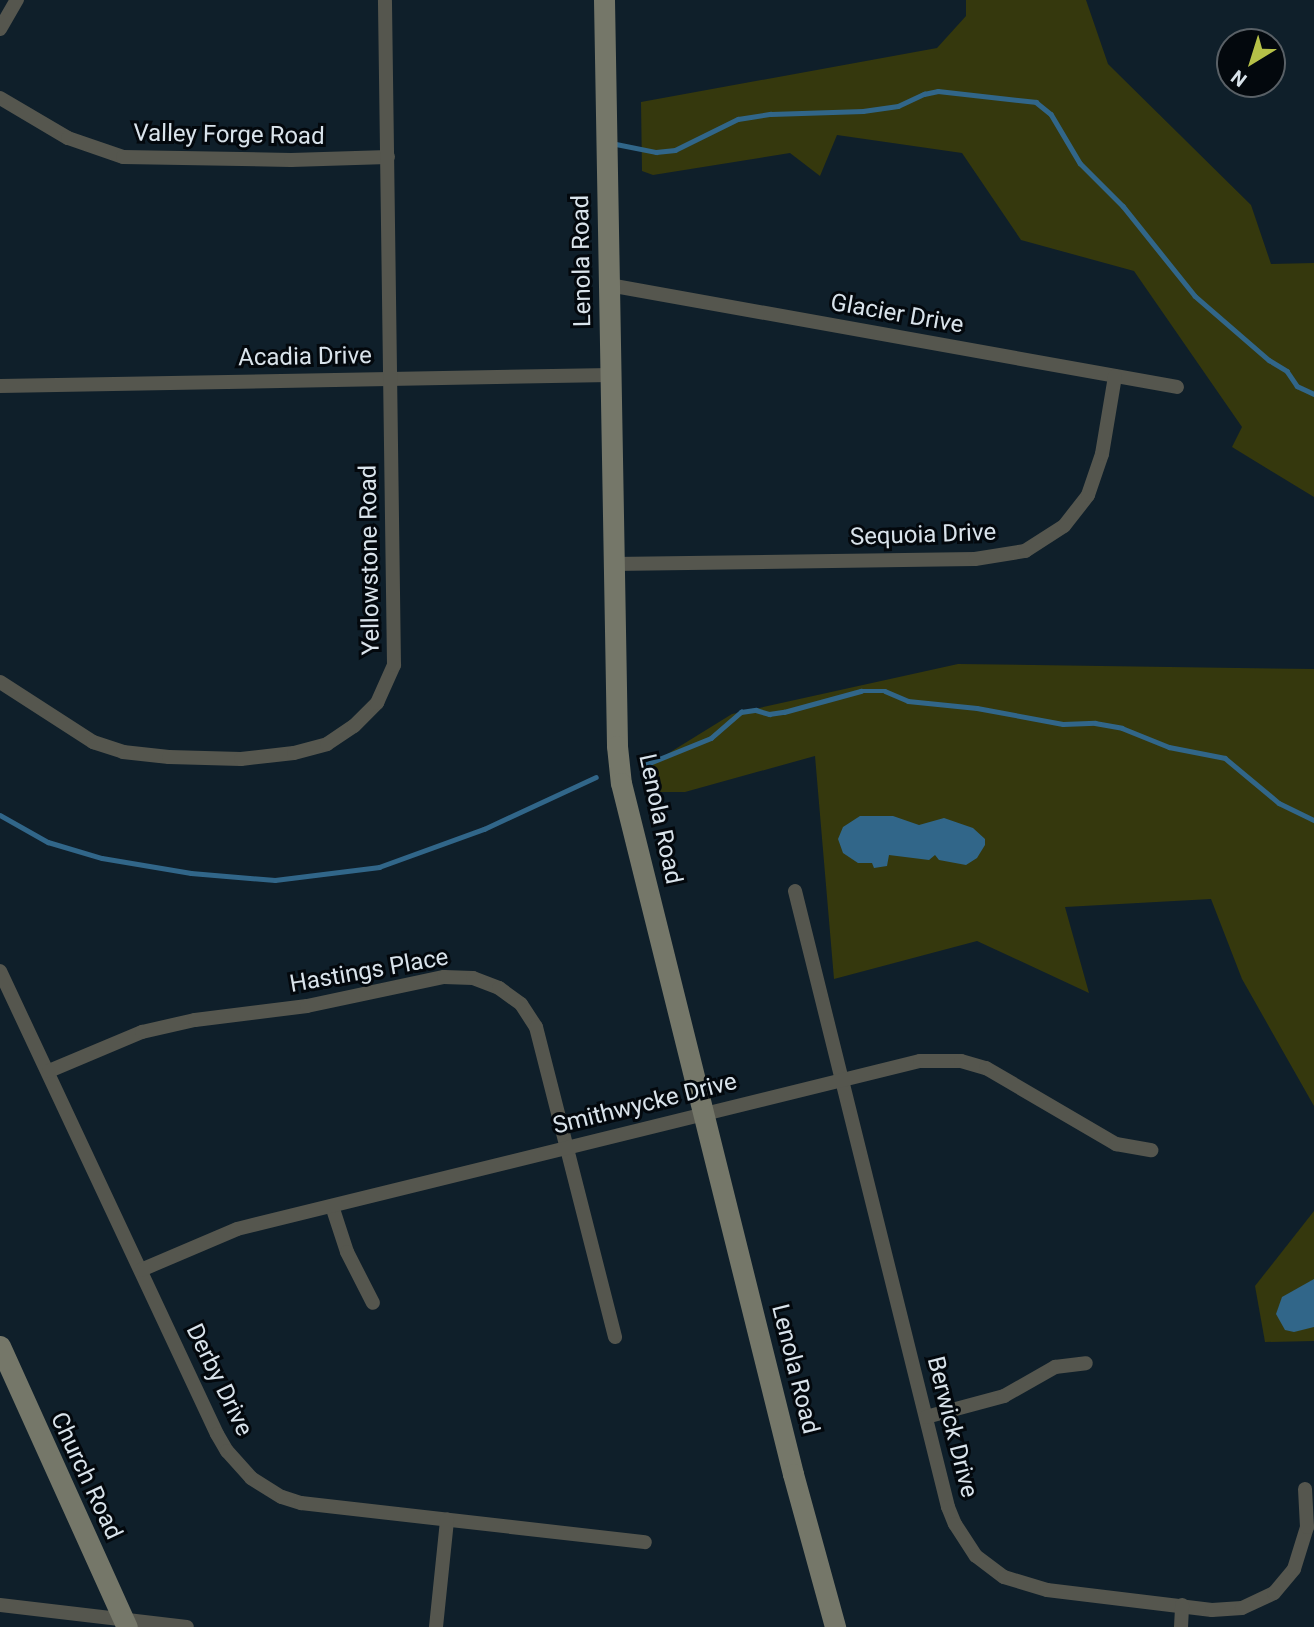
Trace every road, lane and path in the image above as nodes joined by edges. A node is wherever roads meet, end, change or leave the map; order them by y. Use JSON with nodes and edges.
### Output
{"nodes":[{"id":1,"x":18,"y":0,"type":"edge"},
{"id":2,"x":385,"y":0,"type":"edge"},
{"id":3,"x":604,"y":0,"type":"edge"},
{"id":4,"x":0,"y":29,"type":"edge"},
{"id":5,"x":0,"y":98,"type":"edge"},
{"id":6,"x":387,"y":157,"type":"junction"},
{"id":7,"x":609,"y":285,"type":"junction"},
{"id":8,"x":611,"y":375,"type":"junction"},
{"id":9,"x":1115,"y":376,"type":"junction"},
{"id":10,"x":390,"y":378,"type":"junction"},
{"id":11,"x":0,"y":386,"type":"edge"},
{"id":12,"x":1177,"y":387,"type":"dead end"},
{"id":13,"x":614,"y":564,"type":"junction"},
{"id":14,"x":0,"y":682,"type":"edge"},
{"id":15,"x":795,"y":891,"type":"dead end"},
{"id":16,"x":0,"y":971,"type":"edge"},
{"id":17,"x":49,"y":1071,"type":"junction"},
{"id":18,"x":841,"y":1080,"type":"junction"},
{"id":19,"x":704,"y":1112,"type":"junction"},
{"id":20,"x":568,"y":1147,"type":"junction"},
{"id":21,"x":1151,"y":1150,"type":"dead end"},
{"id":22,"x":332,"y":1206,"type":"junction"},
{"id":23,"x":141,"y":1270,"type":"junction"},
{"id":24,"x":373,"y":1303,"type":"dead end"},
{"id":25,"x":615,"y":1336,"type":"dead end"},
{"id":26,"x":0,"y":1346,"type":"edge"},
{"id":27,"x":1086,"y":1363,"type":"dead end"},
{"id":28,"x":926,"y":1417,"type":"junction"},
{"id":29,"x":1305,"y":1489,"type":"dead end"},
{"id":30,"x":447,"y":1520,"type":"junction"},
{"id":31,"x":645,"y":1542,"type":"dead end"},
{"id":32,"x":0,"y":1605,"type":"edge"},
{"id":33,"x":1182,"y":1605,"type":"junction"},
{"id":34,"x":126,"y":1623,"type":"edge"},
{"id":35,"x":187,"y":1627,"type":"edge"},
{"id":36,"x":436,"y":1627,"type":"edge"},
{"id":37,"x":835,"y":1627,"type":"edge"},
{"id":38,"x":1181,"y":1627,"type":"edge"}],
"edges":[{"from":1,"to":4,"type":"street"},
{"from":2,"to":6,"type":"street","name":"Yellowstone Road"},
{"from":3,"to":7,"type":"main road","name":"Lenola Road"},
{"from":5,"to":6,"type":"street","name":"Valley Forge Road"},
{"from":6,"to":10,"type":"street","name":"Yellowstone Road"},
{"from":7,"to":8,"type":"main road","name":"Lenola Road"},
{"from":7,"to":9,"type":"street","name":"Glacier Drive"},
{"from":8,"to":10,"type":"street","name":"Acadia Drive"},
{"from":8,"to":13,"type":"main road","name":"Lenola Road"},
{"from":9,"to":12,"type":"street","name":"Glacier Drive"},
{"from":9,"to":13,"type":"street","name":"Sequoia Drive"},
{"from":10,"to":11,"type":"street","name":"Acadia Drive"},
{"from":10,"to":14,"type":"street","name":"Yellowstone Road"},
{"from":13,"to":19,"type":"main road","name":"Lenola Road"},
{"from":15,"to":18,"type":"street","name":"Berwick Drive"},
{"from":16,"to":17,"type":"street","name":"Derby Drive"},
{"from":17,"to":20,"type":"street","name":"Hastings Place"},
{"from":17,"to":23,"type":"street","name":"Derby Drive"},
{"from":18,"to":19,"type":"street","name":"Smithwycke Drive"},
{"from":18,"to":21,"type":"street","name":"Smithwycke Drive"},
{"from":18,"to":28,"type":"street","name":"Berwick Drive"},
{"from":19,"to":20,"type":"street","name":"Smithwycke Drive"},
{"from":19,"to":37,"type":"main road","name":"Lenola Road"},
{"from":20,"to":22,"type":"street","name":"Smithwycke Drive"},
{"from":20,"to":25,"type":"street","name":"Hastings Place"},
{"from":22,"to":23,"type":"street","name":"Smithwycke Drive"},
{"from":22,"to":24,"type":"street"},
{"from":23,"to":30,"type":"street","name":"Derby Drive"},
{"from":26,"to":34,"type":"main road","name":"Church Road"},
{"from":27,"to":28,"type":"street"},
{"from":28,"to":33,"type":"street","name":"Berwick Drive"},
{"from":29,"to":33,"type":"street","name":"Berwick Drive"},
{"from":30,"to":31,"type":"street","name":"Derby Drive"},
{"from":30,"to":36,"type":"street"},
{"from":32,"to":34,"type":"street"},
{"from":33,"to":38,"type":"street"},
{"from":34,"to":35,"type":"street"}]}
